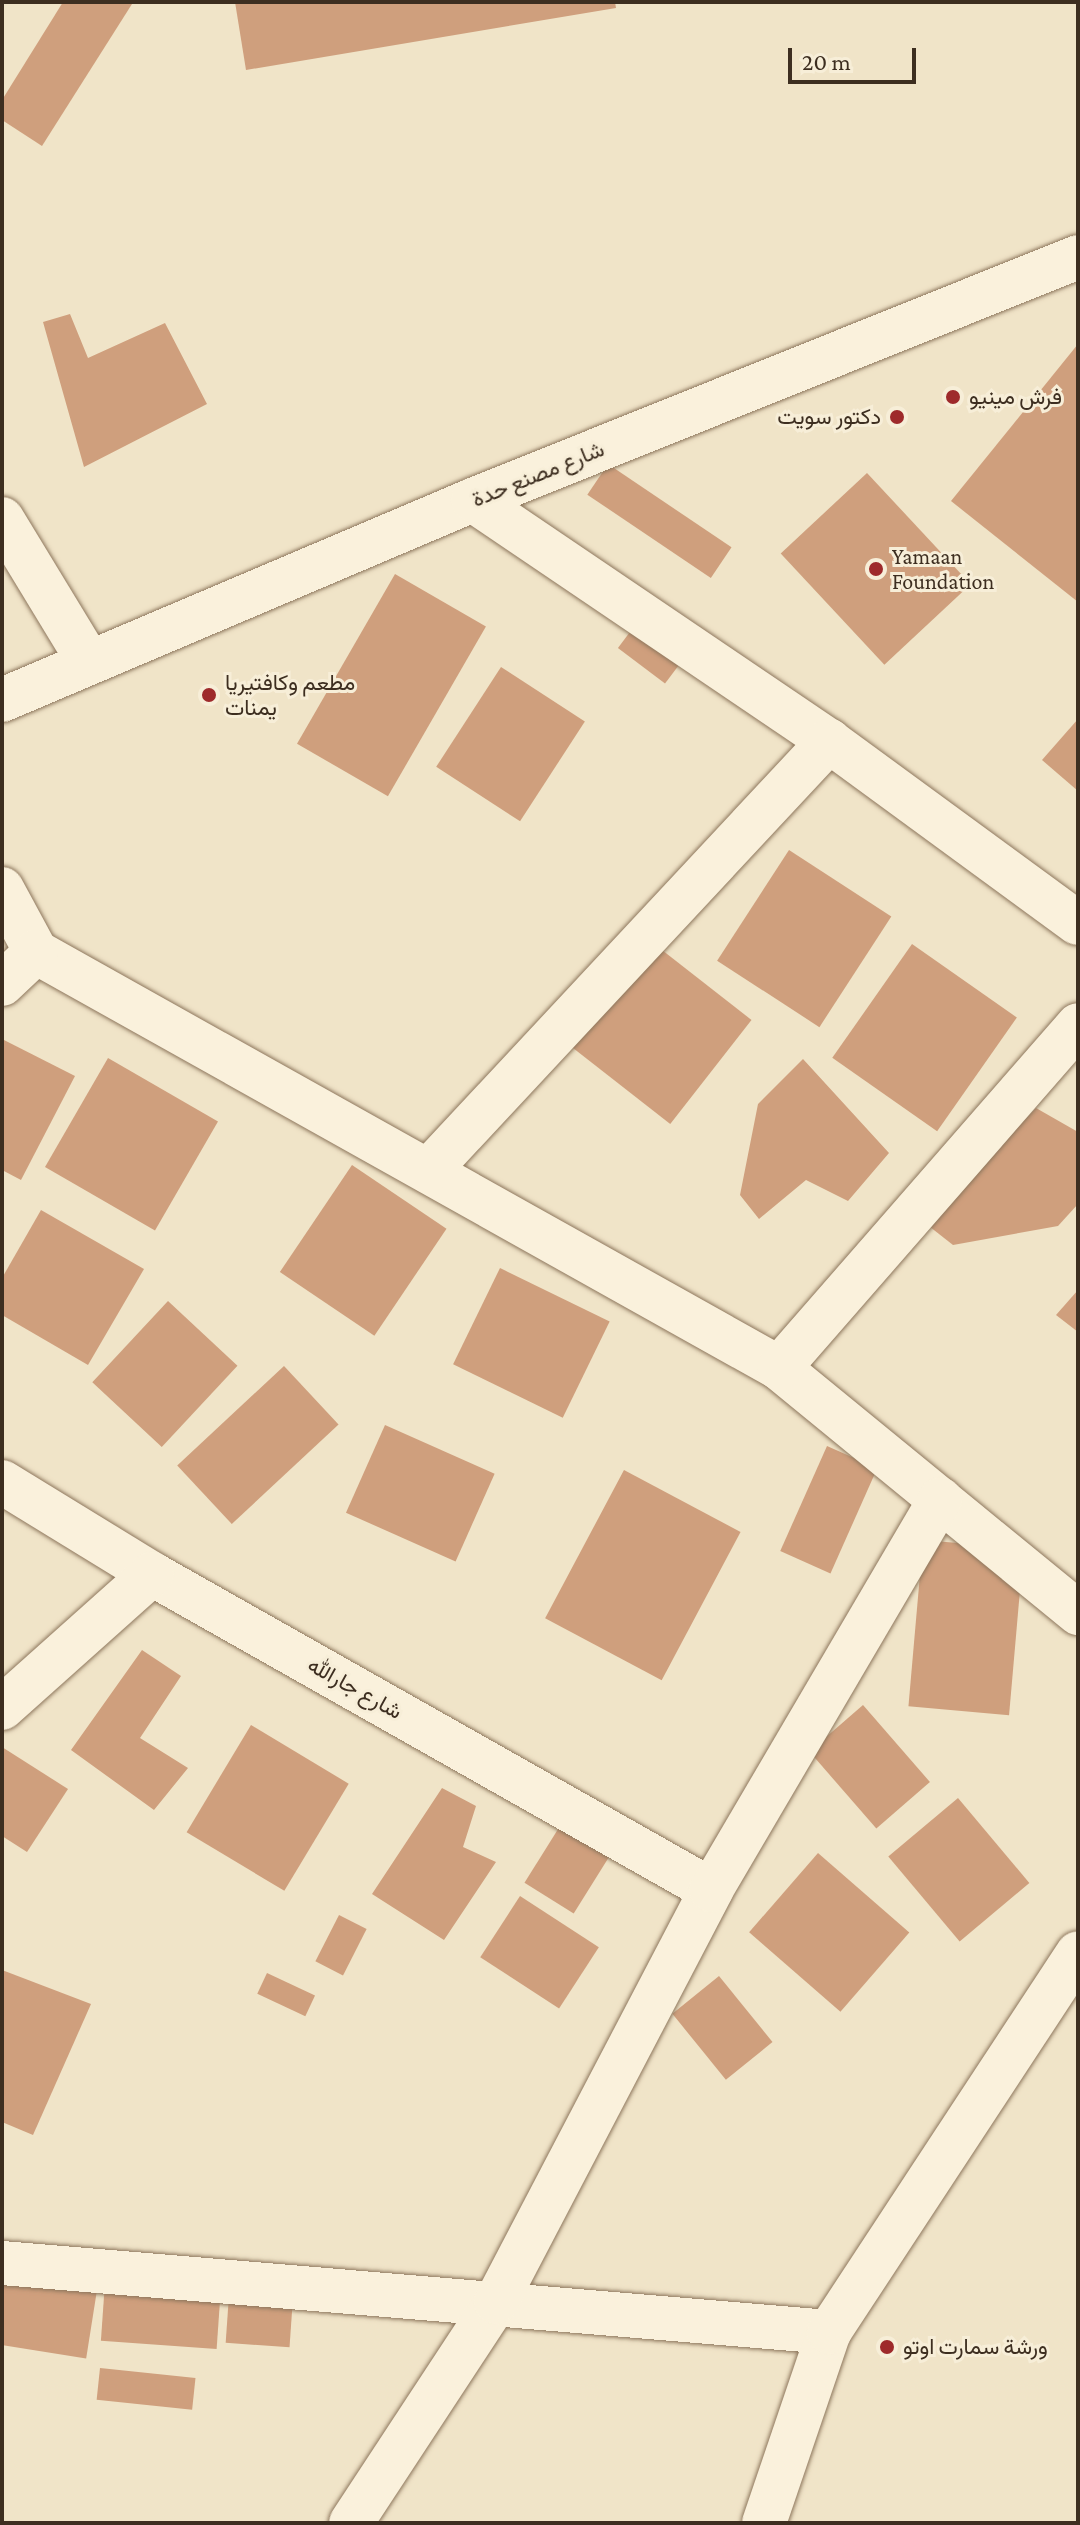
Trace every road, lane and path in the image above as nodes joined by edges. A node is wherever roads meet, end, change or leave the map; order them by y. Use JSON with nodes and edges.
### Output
{"nodes":[{"id":1,"x":1078,"y":257,"type":"edge"},
{"id":2,"x":473,"y":500,"type":"junction"},
{"id":3,"x":2,"y":519,"type":"edge"},
{"id":4,"x":89,"y":662,"type":"junction"},
{"id":5,"x":2,"y":700,"type":"edge"},
{"id":6,"x":829,"y":741,"type":"junction"},
{"id":7,"x":2,"y":889,"type":"edge"},
{"id":8,"x":1078,"y":923,"type":"edge"},
{"id":9,"x":36,"y":952,"type":"junction"},
{"id":10,"x":2,"y":984,"type":"edge"},
{"id":11,"x":1078,"y":1025,"type":"edge"},
{"id":12,"x":429,"y":1170,"type":"junction"},
{"id":13,"x":779,"y":1368,"type":"junction"},
{"id":14,"x":2,"y":1482,"type":"edge"},
{"id":15,"x":940,"y":1499,"type":"junction"},
{"id":16,"x":152,"y":1574,"type":"junction"},
{"id":17,"x":1078,"y":1613,"type":"edge"},
{"id":18,"x":2,"y":1708,"type":"edge"},
{"id":19,"x":711,"y":1890,"type":"junction"},
{"id":20,"x":1078,"y":1953,"type":"edge"},
{"id":21,"x":2,"y":2263,"type":"edge"},
{"id":22,"x":496,"y":2302,"type":"junction"},
{"id":23,"x":829,"y":2332,"type":"junction"},
{"id":24,"x":351,"y":2523,"type":"edge"},
{"id":25,"x":764,"y":2523,"type":"edge"}],
"edges":[{"from":1,"to":2,"type":"street","name":"شارع مصنع حدة"},
{"from":2,"to":4,"type":"street","name":"شارع مصنع حدة"},
{"from":2,"to":6,"type":"street"},
{"from":3,"to":4,"type":"street"},
{"from":4,"to":5,"type":"street","name":"شارع مصنع حدة"},
{"from":6,"to":8,"type":"street"},
{"from":6,"to":12,"type":"street"},
{"from":7,"to":9,"type":"street"},
{"from":9,"to":10,"type":"street"},
{"from":9,"to":12,"type":"street"},
{"from":11,"to":13,"type":"street"},
{"from":12,"to":13,"type":"street"},
{"from":13,"to":15,"type":"street"},
{"from":14,"to":16,"type":"street","name":"شارع جارالله"},
{"from":15,"to":17,"type":"street"},
{"from":15,"to":19,"type":"street"},
{"from":16,"to":18,"type":"street"},
{"from":16,"to":19,"type":"street","name":"شارع جارالله"},
{"from":19,"to":22,"type":"street"},
{"from":20,"to":23,"type":"street"},
{"from":21,"to":22,"type":"street"},
{"from":22,"to":23,"type":"street"},
{"from":22,"to":24,"type":"street"},
{"from":23,"to":25,"type":"street"}]}
